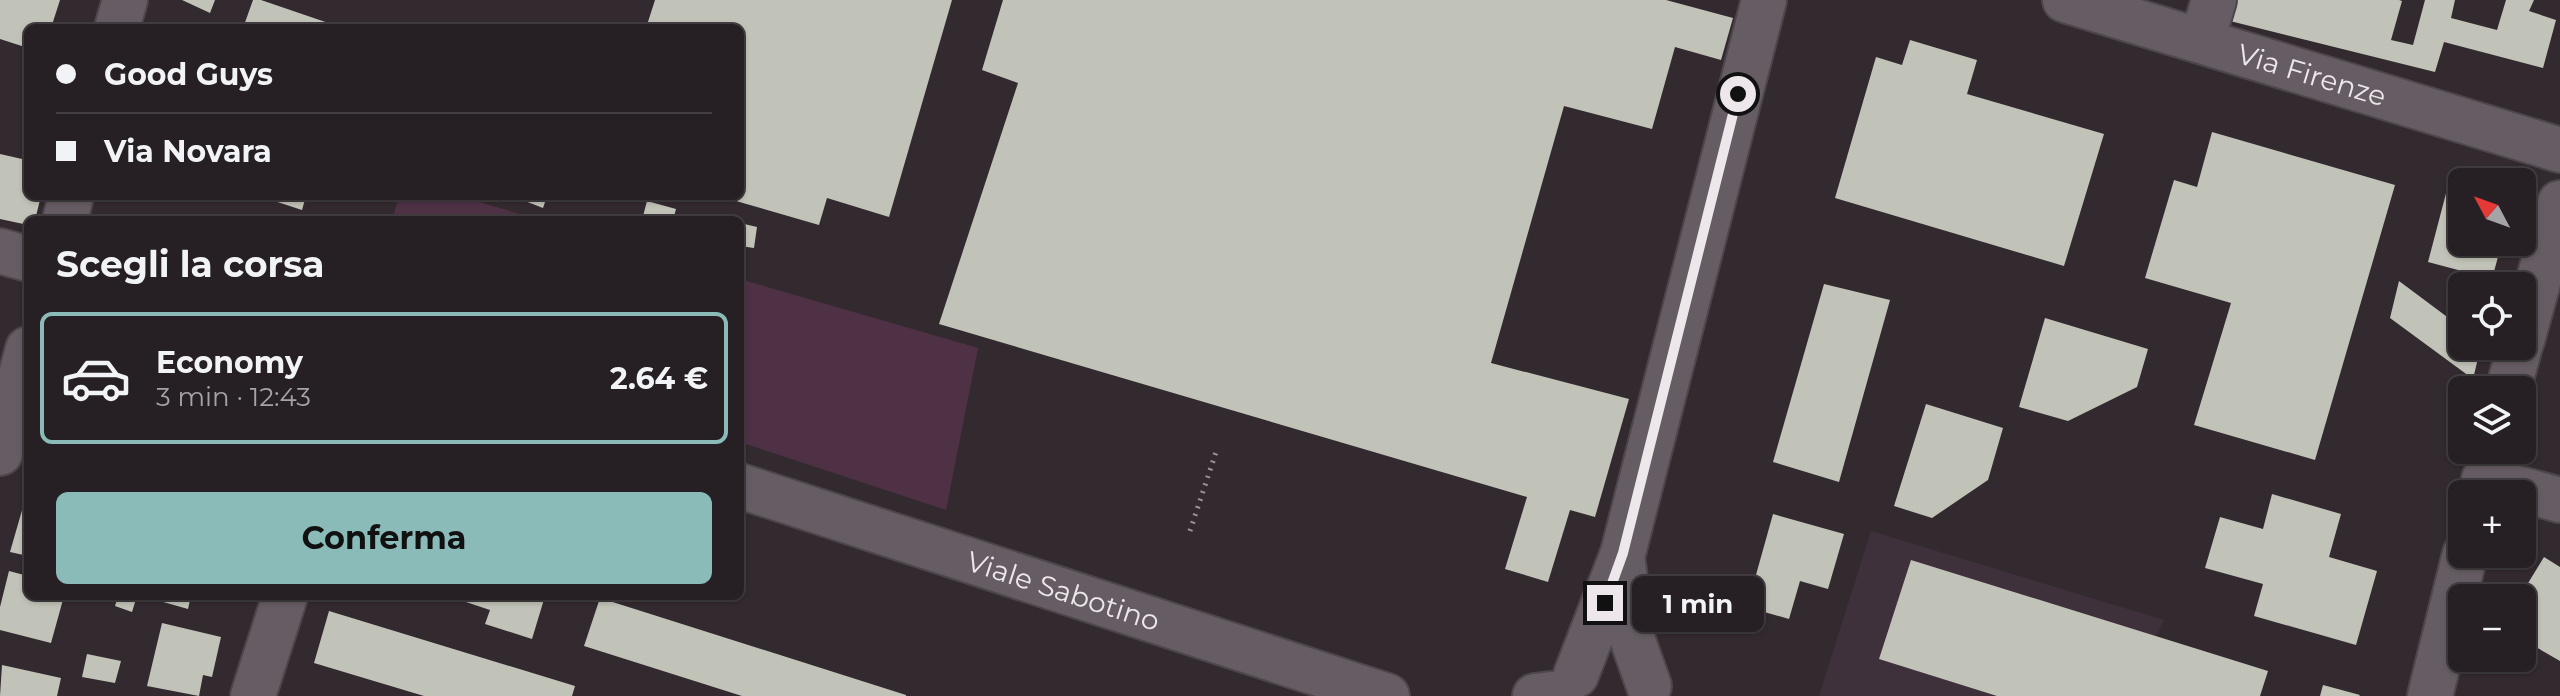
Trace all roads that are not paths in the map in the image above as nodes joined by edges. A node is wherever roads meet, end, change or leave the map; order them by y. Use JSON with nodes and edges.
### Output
{"nodes":[{"id":1,"x":125,"y":0,"type":"edge"},
{"id":2,"x":1764,"y":0,"type":"edge"},
{"id":3,"x":2065,"y":0,"type":"edge"},
{"id":4,"x":2208,"y":20,"type":"edge"},
{"id":5,"x":118,"y":24,"type":"edge"},
{"id":6,"x":2560,"y":150,"type":"edge"},
{"id":7,"x":2560,"y":203,"type":"edge"},
{"id":8,"x":0,"y":251,"type":"edge"},
{"id":9,"x":24,"y":258,"type":"edge"},
{"id":10,"x":2536,"y":290,"type":"edge"},
{"id":11,"x":24,"y":364,"type":"edge"},
{"id":12,"x":0,"y":453,"type":"edge"},
{"id":13,"x":2485,"y":474,"type":"edge"},
{"id":14,"x":744,"y":487,"type":"edge"},
{"id":15,"x":2560,"y":500,"type":"edge"},
{"id":16,"x":1623,"y":553,"type":"junction"},
{"id":17,"x":2462,"y":568,"type":"edge"},
{"id":18,"x":284,"y":600,"type":"edge"},
{"id":19,"x":1553,"y":690,"type":"edge"},
{"id":20,"x":1653,"y":691,"type":"edge"},
{"id":21,"x":253,"y":696,"type":"edge"},
{"id":22,"x":1387,"y":696,"type":"edge"},
{"id":23,"x":2430,"y":696,"type":"edge"}],
"edges":[{"from":1,"to":5,"type":"street"},
{"from":2,"to":16,"type":"street"},
{"from":3,"to":4,"type":"street","name":"Via Firenze"},
{"from":4,"to":6,"type":"street","name":"Via Firenze"},
{"from":7,"to":10,"type":"street"},
{"from":8,"to":9,"type":"street"},
{"from":11,"to":12,"type":"street"},
{"from":13,"to":15,"type":"street"},
{"from":14,"to":22,"type":"street","name":"Viale Sabotino"},
{"from":16,"to":19,"type":"street"},
{"from":16,"to":20,"type":"street"},
{"from":17,"to":23,"type":"street"},
{"from":18,"to":21,"type":"street"},
{"from":19,"to":20,"type":"street"}]}
